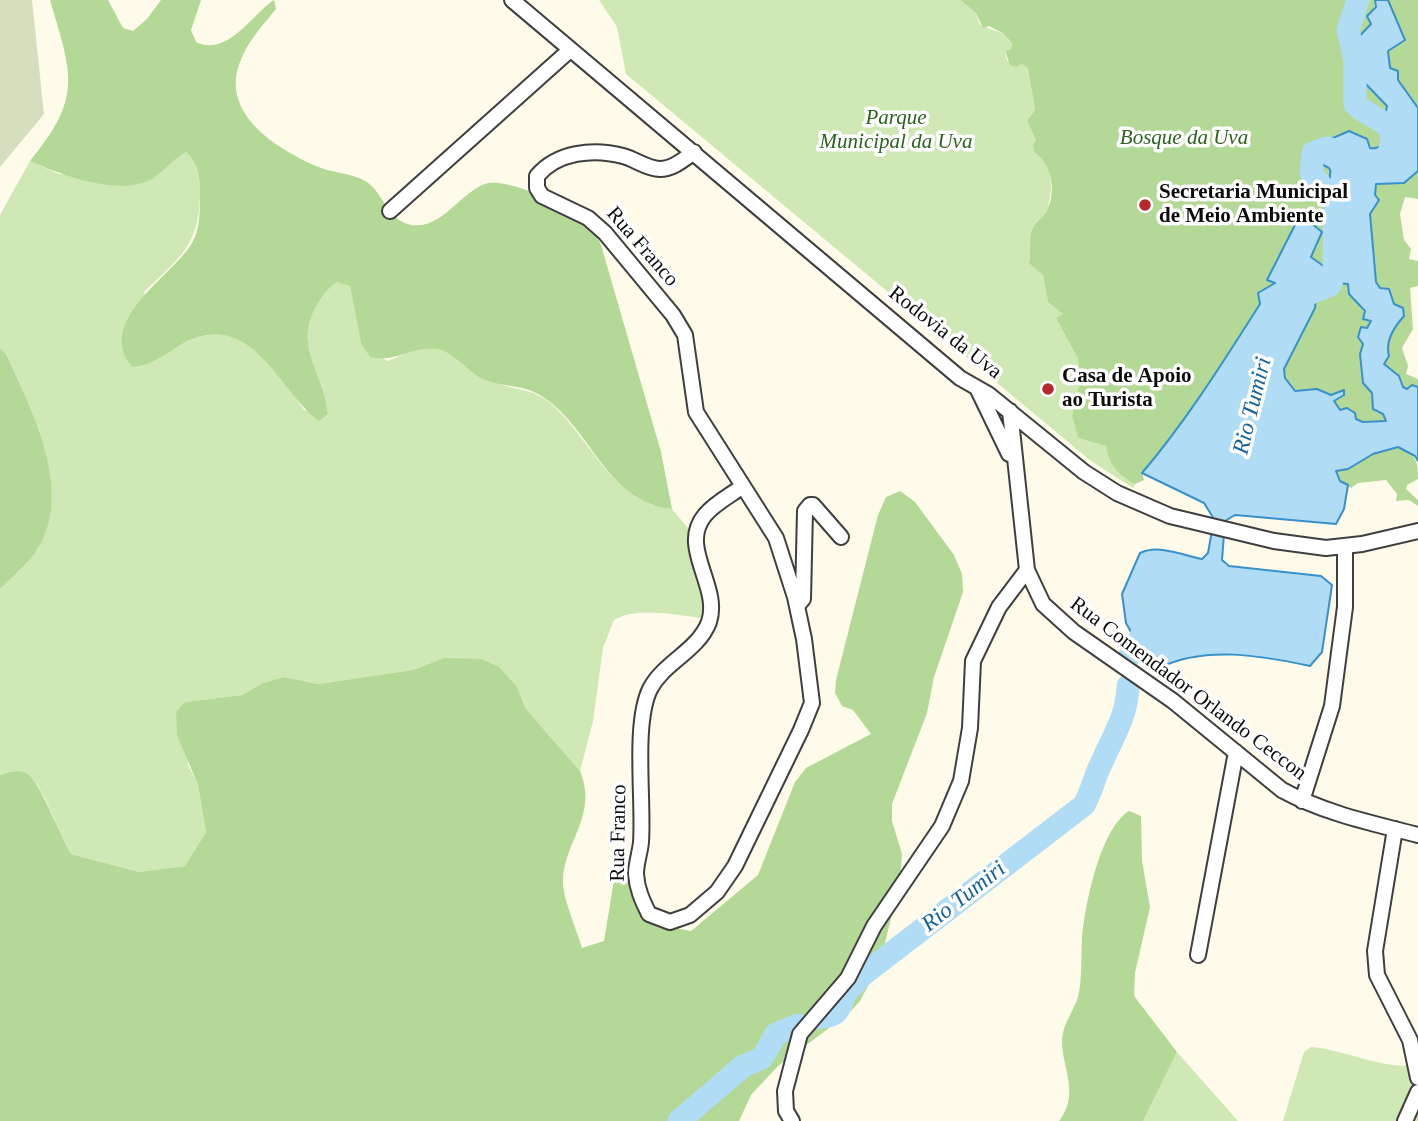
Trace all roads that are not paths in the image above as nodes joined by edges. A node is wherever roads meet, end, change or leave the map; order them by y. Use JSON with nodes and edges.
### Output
{"nodes":[{"id":1,"x":512,"y":0,"type":"edge"},
{"id":2,"x":570,"y":50,"type":"junction"},
{"id":3,"x":694,"y":152,"type":"junction"},
{"id":4,"x":390,"y":211,"type":"dead end"},
{"id":5,"x":976,"y":386,"type":"junction"},
{"id":6,"x":1010,"y":411,"type":"junction"},
{"id":7,"x":1016,"y":471,"type":"junction"},
{"id":8,"x":743,"y":486,"type":"junction"},
{"id":9,"x":1418,"y":531,"type":"edge"},
{"id":10,"x":841,"y":537,"type":"dead end"},
{"id":11,"x":1345,"y":547,"type":"junction"},
{"id":12,"x":1027,"y":570,"type":"junction"},
{"id":13,"x":797,"y":606,"type":"junction"},
{"id":14,"x":1236,"y":752,"type":"junction"},
{"id":15,"x":1302,"y":801,"type":"junction"},
{"id":16,"x":1395,"y":829,"type":"junction"},
{"id":17,"x":1418,"y":835,"type":"edge"},
{"id":18,"x":1198,"y":955,"type":"dead end"},
{"id":19,"x":1418,"y":1078,"type":"edge"},
{"id":20,"x":1418,"y":1091,"type":"edge"},
{"id":21,"x":792,"y":1121,"type":"edge"},
{"id":22,"x":1405,"y":1121,"type":"edge"}],
"edges":[{"from":1,"to":2,"type":"street","name":"Rodovia da Uva"},
{"from":2,"to":3,"type":"street","name":"Rodovia da Uva"},
{"from":2,"to":4,"type":"street"},
{"from":3,"to":5,"type":"street","name":"Rodovia da Uva"},
{"from":3,"to":8,"type":"street","name":"Rua Franco"},
{"from":5,"to":6,"type":"street","name":"Rodovia da Uva"},
{"from":5,"to":7,"type":"street"},
{"from":6,"to":7,"type":"street","name":"Rua Comendador Orlando Ceccon"},
{"from":6,"to":11,"type":"street","name":"Rodovia da Uva"},
{"from":7,"to":12,"type":"street","name":"Rua Comendador Orlando Ceccon"},
{"from":8,"to":13,"type":"street","name":"Rua Franco"},
{"from":8,"to":13,"type":"street","name":"Rua Franco"},
{"from":9,"to":11,"type":"street","name":"Rodovia da Uva"},
{"from":10,"to":13,"type":"street"},
{"from":11,"to":15,"type":"street"},
{"from":12,"to":14,"type":"street","name":"Rua Comendador Orlando Ceccon"},
{"from":12,"to":21,"type":"street"},
{"from":14,"to":15,"type":"street","name":"Rua Comendador Orlando Ceccon"},
{"from":14,"to":18,"type":"street"},
{"from":15,"to":16,"type":"street","name":"Rua Comendador Orlando Ceccon"},
{"from":16,"to":17,"type":"street","name":"Rua Comendador Orlando Ceccon"},
{"from":16,"to":19,"type":"street"},
{"from":20,"to":22,"type":"street"}]}
